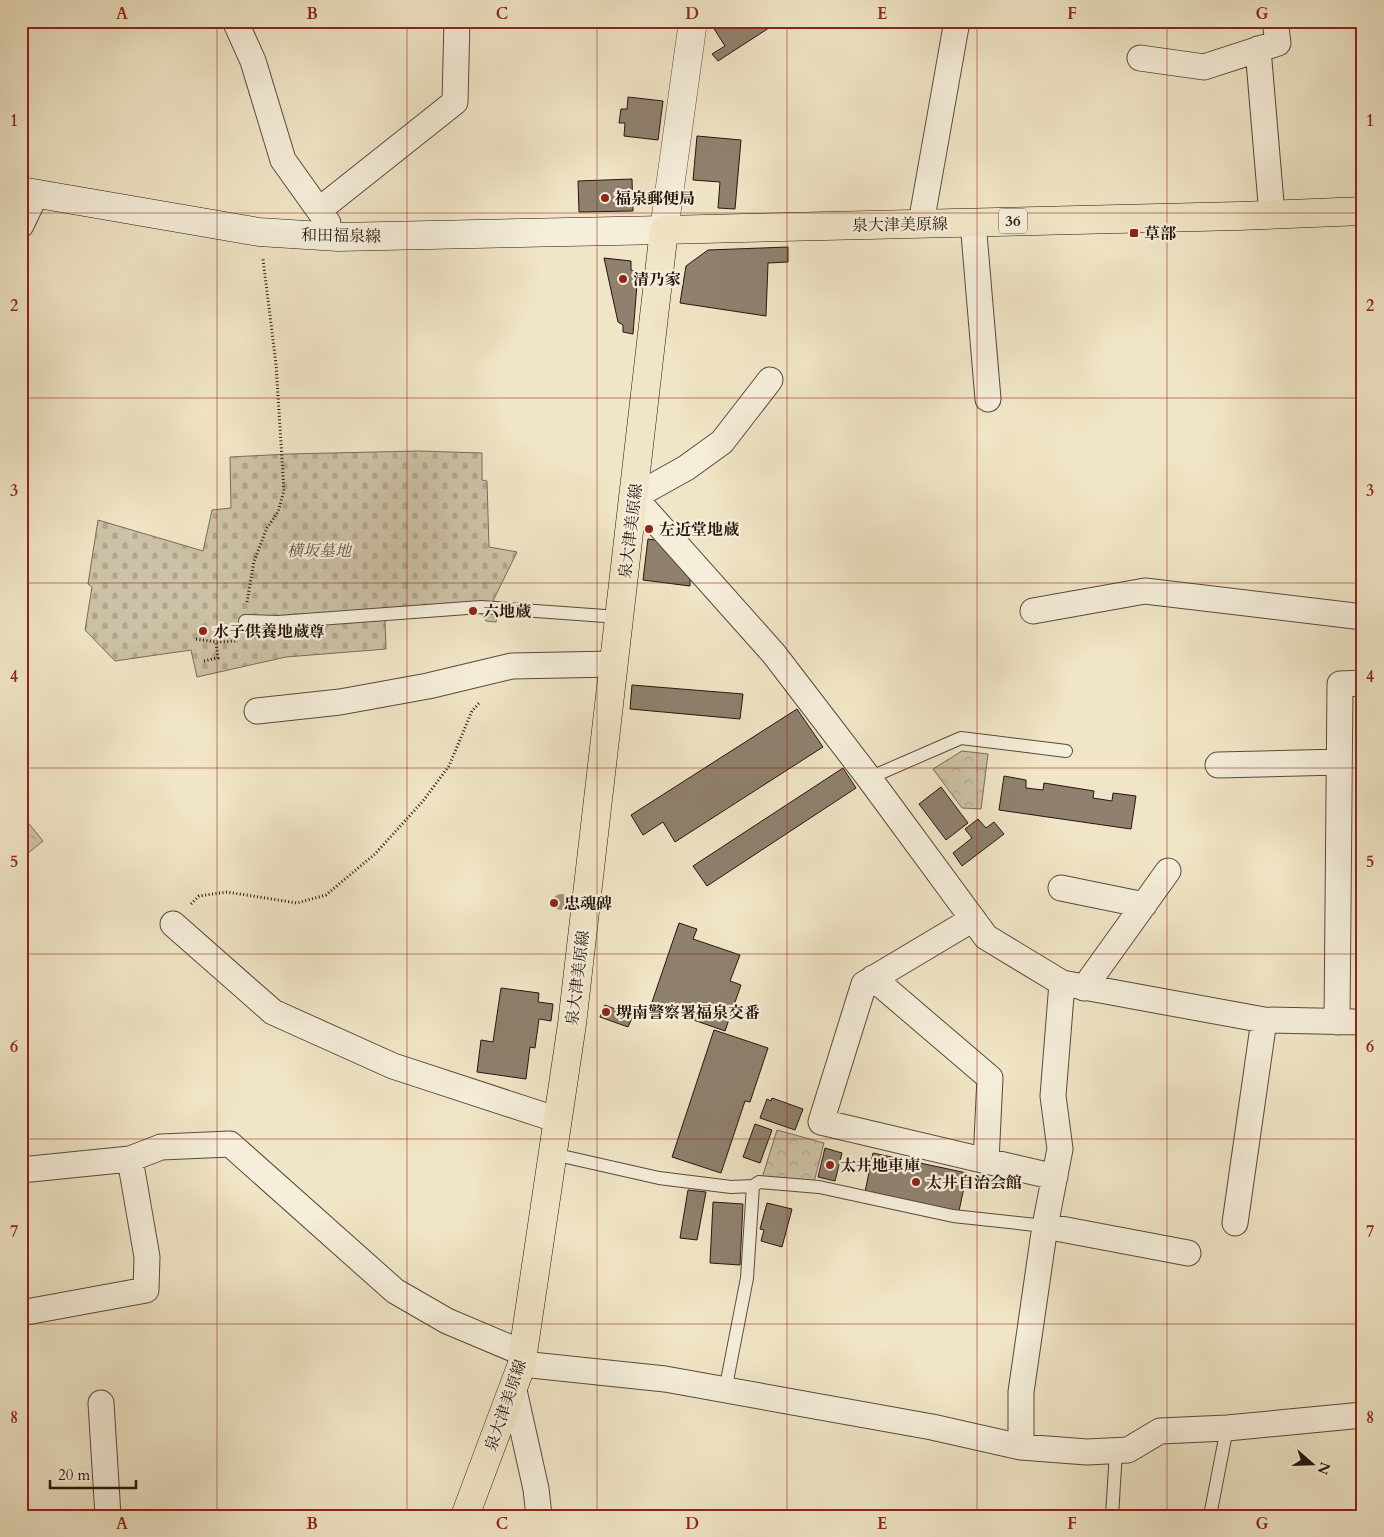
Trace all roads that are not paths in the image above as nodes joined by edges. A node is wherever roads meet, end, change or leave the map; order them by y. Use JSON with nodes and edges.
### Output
{"nodes":[{"id":1,"x":235,"y":21,"type":"edge"},
{"id":2,"x":457,"y":21,"type":"edge"},
{"id":3,"x":693,"y":21,"type":"edge"},
{"id":4,"x":957,"y":21,"type":"edge"},
{"id":5,"x":1275,"y":21,"type":"edge"},
{"id":6,"x":1258,"y":49,"type":"junction"},
{"id":7,"x":1140,"y":58,"type":"dead end"},
{"id":8,"x":29,"y":192,"type":"edge"},
{"id":9,"x":319,"y":210,"type":"junction"},
{"id":10,"x":1363,"y":211,"type":"edge"},
{"id":11,"x":1272,"y":215,"type":"junction"},
{"id":12,"x":973,"y":222,"type":"junction"},
{"id":13,"x":921,"y":223,"type":"junction"},
{"id":14,"x":21,"y":225,"type":"edge"},
{"id":15,"x":664,"y":230,"type":"junction"},
{"id":16,"x":338,"y":237,"type":"junction"},
{"id":17,"x":770,"y":380,"type":"dead end"},
{"id":18,"x":988,"y":399,"type":"dead end"},
{"id":19,"x":634,"y":497,"type":"junction"},
{"id":20,"x":1033,"y":611,"type":"dead end"},
{"id":21,"x":619,"y":617,"type":"junction"},
{"id":22,"x":1363,"y":617,"type":"edge"},
{"id":23,"x":245,"y":621,"type":"road end"},
{"id":24,"x":612,"y":664,"type":"junction"},
{"id":25,"x":1363,"y":683,"type":"edge"},
{"id":26,"x":257,"y":711,"type":"dead end"},
{"id":27,"x":1066,"y":751,"type":"dead end"},
{"id":28,"x":1339,"y":762,"type":"junction"},
{"id":29,"x":1218,"y":765,"type":"dead end"},
{"id":30,"x":869,"y":778,"type":"junction"},
{"id":31,"x":1168,"y":872,"type":"dead end"},
{"id":32,"x":1061,"y":888,"type":"dead end"},
{"id":33,"x":1144,"y":905,"type":"junction"},
{"id":34,"x":972,"y":919,"type":"junction"},
{"id":35,"x":173,"y":924,"type":"road end"},
{"id":36,"x":873,"y":978,"type":"junction"},
{"id":37,"x":1073,"y":985,"type":"junction"},
{"id":38,"x":1264,"y":1020,"type":"junction"},
{"id":39,"x":1337,"y":1022,"type":"junction"},
{"id":40,"x":1363,"y":1022,"type":"edge"},
{"id":41,"x":558,"y":1120,"type":"junction"},
{"id":42,"x":553,"y":1154,"type":"junction"},
{"id":43,"x":130,"y":1158,"type":"junction"},
{"id":44,"x":986,"y":1161,"type":"junction"},
{"id":45,"x":21,"y":1170,"type":"edge"},
{"id":46,"x":1055,"y":1178,"type":"junction"},
{"id":47,"x":753,"y":1186,"type":"junction"},
{"id":48,"x":1235,"y":1223,"type":"dead end"},
{"id":49,"x":1045,"y":1226,"type":"junction"},
{"id":50,"x":1188,"y":1253,"type":"dead end"},
{"id":51,"x":21,"y":1313,"type":"edge"},
{"id":52,"x":519,"y":1368,"type":"junction"},
{"id":53,"x":725,"y":1391,"type":"junction"},
{"id":54,"x":101,"y":1403,"type":"dead end"},
{"id":55,"x":1363,"y":1414,"type":"edge"},
{"id":56,"x":1227,"y":1428,"type":"junction"},
{"id":57,"x":1021,"y":1447,"type":"junction"},
{"id":58,"x":1116,"y":1451,"type":"junction"},
{"id":59,"x":108,"y":1516,"type":"edge"},
{"id":60,"x":465,"y":1516,"type":"edge"},
{"id":61,"x":538,"y":1516,"type":"edge"},
{"id":62,"x":1112,"y":1516,"type":"edge"},
{"id":63,"x":1210,"y":1516,"type":"edge"}],
"edges":[{"from":1,"to":9,"type":"street"},
{"from":2,"to":9,"type":"street"},
{"from":3,"to":15,"type":"main road"},
{"from":4,"to":13,"type":"street"},
{"from":5,"to":6,"type":"street"},
{"from":6,"to":7,"type":"street"},
{"from":6,"to":11,"type":"street"},
{"from":8,"to":14,"type":"street"},
{"from":8,"to":16,"type":"main road","name":"和田福泉線"},
{"from":9,"to":16,"type":"street"},
{"from":10,"to":11,"type":"main road","name":"泉大津美原線","number":"36"},
{"from":11,"to":12,"type":"main road","name":"泉大津美原線","number":"36"},
{"from":12,"to":13,"type":"main road","name":"泉大津美原線","number":"36"},
{"from":12,"to":18,"type":"street"},
{"from":13,"to":15,"type":"main road","name":"泉大津美原線","number":"36"},
{"from":15,"to":16,"type":"main road","name":"和田福泉線"},
{"from":15,"to":19,"type":"main road","name":"泉大津美原線"},
{"from":17,"to":19,"type":"street"},
{"from":19,"to":21,"type":"main road","name":"泉大津美原線"},
{"from":19,"to":30,"type":"street"},
{"from":20,"to":22,"type":"street"},
{"from":21,"to":23,"type":"lane"},
{"from":21,"to":24,"type":"main road","name":"泉大津美原線"},
{"from":24,"to":26,"type":"street"},
{"from":24,"to":41,"type":"main road","name":"泉大津美原線"},
{"from":25,"to":28,"type":"street"},
{"from":27,"to":30,"type":"lane"},
{"from":28,"to":29,"type":"street"},
{"from":28,"to":39,"type":"street"},
{"from":30,"to":34,"type":"street"},
{"from":31,"to":33,"type":"street"},
{"from":32,"to":33,"type":"street"},
{"from":33,"to":37,"type":"street"},
{"from":34,"to":36,"type":"street"},
{"from":34,"to":37,"type":"street"},
{"from":35,"to":41,"type":"street"},
{"from":36,"to":44,"type":"street"},
{"from":36,"to":44,"type":"street"},
{"from":37,"to":38,"type":"street"},
{"from":37,"to":46,"type":"street"},
{"from":38,"to":39,"type":"street"},
{"from":38,"to":48,"type":"street"},
{"from":39,"to":40,"type":"street"},
{"from":41,"to":42,"type":"main road","name":"泉大津美原線"},
{"from":42,"to":47,"type":"lane"},
{"from":42,"to":52,"type":"main road","name":"泉大津美原線"},
{"from":43,"to":45,"type":"street"},
{"from":43,"to":51,"type":"street"},
{"from":43,"to":52,"type":"street"},
{"from":44,"to":46,"type":"street"},
{"from":46,"to":49,"type":"street"},
{"from":47,"to":49,"type":"lane"},
{"from":47,"to":53,"type":"lane"},
{"from":49,"to":50,"type":"street"},
{"from":49,"to":57,"type":"street"},
{"from":52,"to":53,"type":"street"},
{"from":52,"to":60,"type":"main road","name":"泉大津美原線"},
{"from":52,"to":61,"type":"street"},
{"from":53,"to":57,"type":"street"},
{"from":54,"to":59,"type":"street"},
{"from":55,"to":56,"type":"street"},
{"from":56,"to":58,"type":"street"},
{"from":56,"to":63,"type":"lane"},
{"from":57,"to":58,"type":"street"},
{"from":58,"to":62,"type":"lane"}]}
